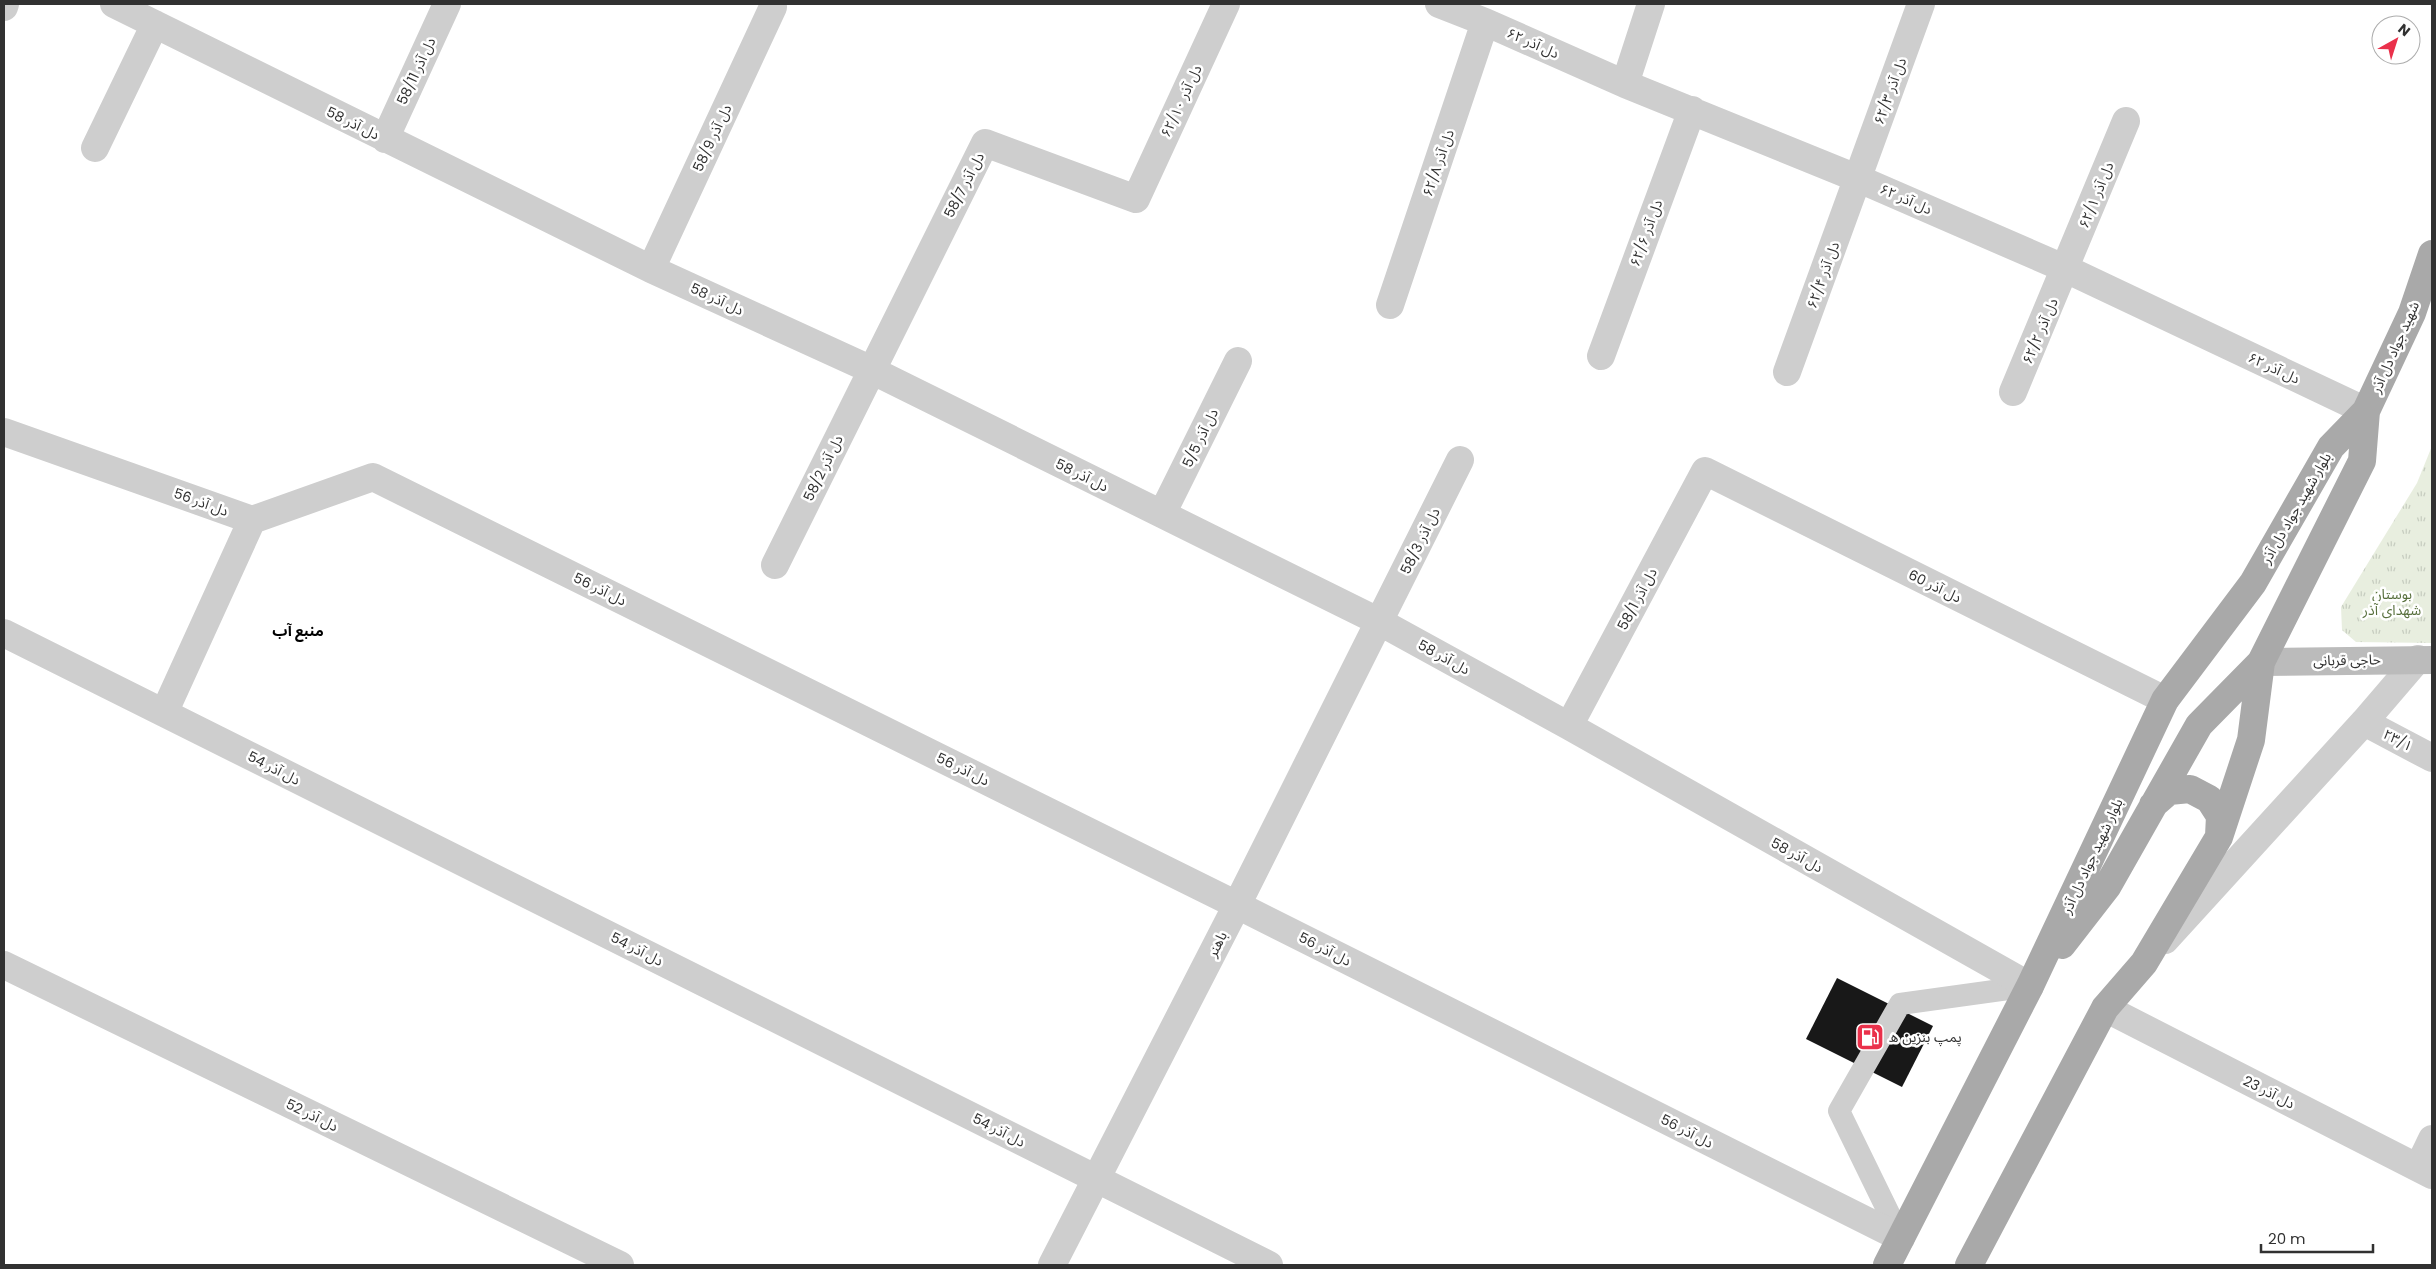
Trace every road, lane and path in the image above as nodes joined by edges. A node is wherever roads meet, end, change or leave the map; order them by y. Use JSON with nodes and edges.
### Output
{"nodes":[{"id":1,"x":447,"y":4,"type":"edge"},
{"id":2,"x":1226,"y":4,"type":"edge"},
{"id":3,"x":1439,"y":4,"type":"edge"},
{"id":4,"x":1651,"y":4,"type":"edge"},
{"id":5,"x":1921,"y":4,"type":"edge"},
{"id":6,"x":121,"y":5,"type":"edge"},
{"id":7,"x":773,"y":7,"type":"dead end"},
{"id":8,"x":1485,"y":22,"type":"junction"},
{"id":9,"x":155,"y":24,"type":"junction"},
{"id":10,"x":1624,"y":84,"type":"junction"},
{"id":11,"x":1692,"y":110,"type":"junction"},
{"id":12,"x":2126,"y":121,"type":"dead end"},
{"id":13,"x":385,"y":139,"type":"junction"},
{"id":14,"x":95,"y":148,"type":"dead end"},
{"id":15,"x":1859,"y":179,"type":"junction"},
{"id":16,"x":1136,"y":199,"type":"joint"},
{"id":17,"x":2432,"y":254,"type":"edge"},
{"id":18,"x":651,"y":269,"type":"junction"},
{"id":19,"x":2066,"y":269,"type":"junction"},
{"id":20,"x":1390,"y":305,"type":"dead end"},
{"id":21,"x":1601,"y":356,"type":"dead end"},
{"id":22,"x":1238,"y":361,"type":"dead end"},
{"id":23,"x":871,"y":370,"type":"junction"},
{"id":24,"x":1787,"y":372,"type":"dead end"},
{"id":25,"x":2013,"y":392,"type":"dead end"},
{"id":26,"x":2366,"y":411,"type":"junction"},
{"id":27,"x":4,"y":432,"type":"edge"},
{"id":28,"x":1460,"y":460,"type":"dead end"},
{"id":29,"x":1705,"y":471,"type":"joint"},
{"id":30,"x":1162,"y":514,"type":"junction"},
{"id":31,"x":252,"y":520,"type":"junction"},
{"id":32,"x":775,"y":565,"type":"dead end"},
{"id":33,"x":1380,"y":622,"type":"junction"},
{"id":34,"x":4,"y":633,"type":"edge"},
{"id":35,"x":2425,"y":659,"type":"edge"},
{"id":36,"x":2261,"y":662,"type":"junction"},
{"id":37,"x":2165,"y":700,"type":"junction"},
{"id":38,"x":164,"y":714,"type":"junction"},
{"id":39,"x":2364,"y":722,"type":"junction"},
{"id":40,"x":1569,"y":726,"type":"junction"},
{"id":41,"x":2432,"y":758,"type":"edge"},
{"id":42,"x":2153,"y":805,"type":"junction"},
{"id":43,"x":2219,"y":837,"type":"junction"},
{"id":44,"x":1238,"y":905,"type":"junction"},
{"id":45,"x":2144,"y":964,"type":"junction"},
{"id":46,"x":4,"y":965,"type":"edge"},
{"id":47,"x":2030,"y":986,"type":"junction"},
{"id":48,"x":2105,"y":1008,"type":"junction"},
{"id":49,"x":2432,"y":1139,"type":"edge"},
{"id":50,"x":2425,"y":1172,"type":"edge"},
{"id":51,"x":1097,"y":1179,"type":"junction"},
{"id":52,"x":1901,"y":1238,"type":"junction"},
{"id":53,"x":620,"y":1265,"type":"edge"},
{"id":54,"x":1052,"y":1265,"type":"edge"},
{"id":55,"x":1269,"y":1265,"type":"edge"},
{"id":56,"x":1887,"y":1265,"type":"edge"},
{"id":57,"x":1969,"y":1265,"type":"edge"}],
"edges":[{"from":1,"to":13,"type":"street","name":"دل آذر 58/11"},
{"from":2,"to":16,"type":"street","name":"دل آذر ۶۲/۱۰"},
{"from":3,"to":8,"type":"street","name":"دل آذر ۶۲"},
{"from":4,"to":10,"type":"street"},
{"from":5,"to":15,"type":"street","name":"دل آذر ۶۲/۳"},
{"from":6,"to":9,"type":"street","name":"دل آذر 58"},
{"from":7,"to":18,"type":"street","name":"دل آذر 58/9"},
{"from":8,"to":10,"type":"street","name":"دل آذر ۶۲"},
{"from":8,"to":20,"type":"street","name":"دل آذر ۶۲/۸"},
{"from":9,"to":13,"type":"street","name":"دل آذر 58"},
{"from":9,"to":14,"type":"street"},
{"from":10,"to":11,"type":"street","name":"دل آذر ۶۲"},
{"from":11,"to":15,"type":"street","name":"دل آذر ۶۲"},
{"from":11,"to":21,"type":"street","name":"دل آذر ۶۲/۶"},
{"from":12,"to":19,"type":"street","name":"دل آذر ۶۲/۱"},
{"from":13,"to":18,"type":"street","name":"دل آذر 58"},
{"from":15,"to":19,"type":"street","name":"دل آذر ۶۲"},
{"from":15,"to":24,"type":"street","name":"دل آذر ۶۲/۴"},
{"from":16,"to":23,"type":"street","name":"دل آذر 58/7"},
{"from":17,"to":26,"type":"main road","name":"شهید جواد دل آذر"},
{"from":18,"to":23,"type":"street","name":"دل آذر 58"},
{"from":19,"to":25,"type":"street","name":"دل آذر ۶۲/۲"},
{"from":19,"to":26,"type":"street","name":"دل آذر ۶۲"},
{"from":22,"to":30,"type":"street","name":"دل آذر 5/5"},
{"from":23,"to":30,"type":"street","name":"دل آذر 58"},
{"from":23,"to":32,"type":"street","name":"دل آذر 58/2"},
{"from":26,"to":36,"type":"main road"},
{"from":26,"to":37,"type":"main road","name":"بلوار شهید جواد دل آذر"},
{"from":27,"to":31,"type":"street","name":"دل آذر 56"},
{"from":28,"to":33,"type":"street","name":"دل آذر 58/3"},
{"from":29,"to":37,"type":"street","name":"دل آذر 60"},
{"from":29,"to":40,"type":"street","name":"دل آذر 58/1"},
{"from":30,"to":33,"type":"street","name":"دل آذر 58"},
{"from":31,"to":38,"type":"street"},
{"from":31,"to":44,"type":"street","name":"دل آذر 56"},
{"from":33,"to":40,"type":"street","name":"دل آذر 58"},
{"from":33,"to":44,"type":"street","name":"باهنر"},
{"from":34,"to":38,"type":"street","name":"دل آذر 54"},
{"from":35,"to":36,"type":"main road","name":"حاجی قربانی"},
{"from":35,"to":39,"type":"street"},
{"from":36,"to":42,"type":"main road"},
{"from":36,"to":43,"type":"main road"},
{"from":37,"to":47,"type":"main road","name":"بلوار شهید جواد دل آذر"},
{"from":38,"to":51,"type":"street","name":"دل آذر 54"},
{"from":39,"to":41,"type":"street","name":"۲۳/۱"},
{"from":39,"to":45,"type":"street"},
{"from":40,"to":47,"type":"street","name":"دل آذر 58"},
{"from":42,"to":43,"type":"main road"},
{"from":42,"to":47,"type":"main road"},
{"from":43,"to":45,"type":"main road"},
{"from":44,"to":51,"type":"street","name":"باهنر"},
{"from":44,"to":52,"type":"street","name":"دل آذر 56"},
{"from":45,"to":48,"type":"main road"},
{"from":46,"to":53,"type":"street","name":"دل آذر 52"},
{"from":47,"to":52,"type":"main road","name":"بلوار شهید جواد دل آذر"},
{"from":47,"to":52,"type":"lane"},
{"from":48,"to":50,"type":"street","name":"دل آذر 23"},
{"from":48,"to":57,"type":"main road"},
{"from":49,"to":50,"type":"street"},
{"from":51,"to":54,"type":"street","name":"باهنر"},
{"from":51,"to":55,"type":"street","name":"دل آذر 54"},
{"from":52,"to":56,"type":"main road","name":"بلوار شهید جواد دل آذر"}]}
